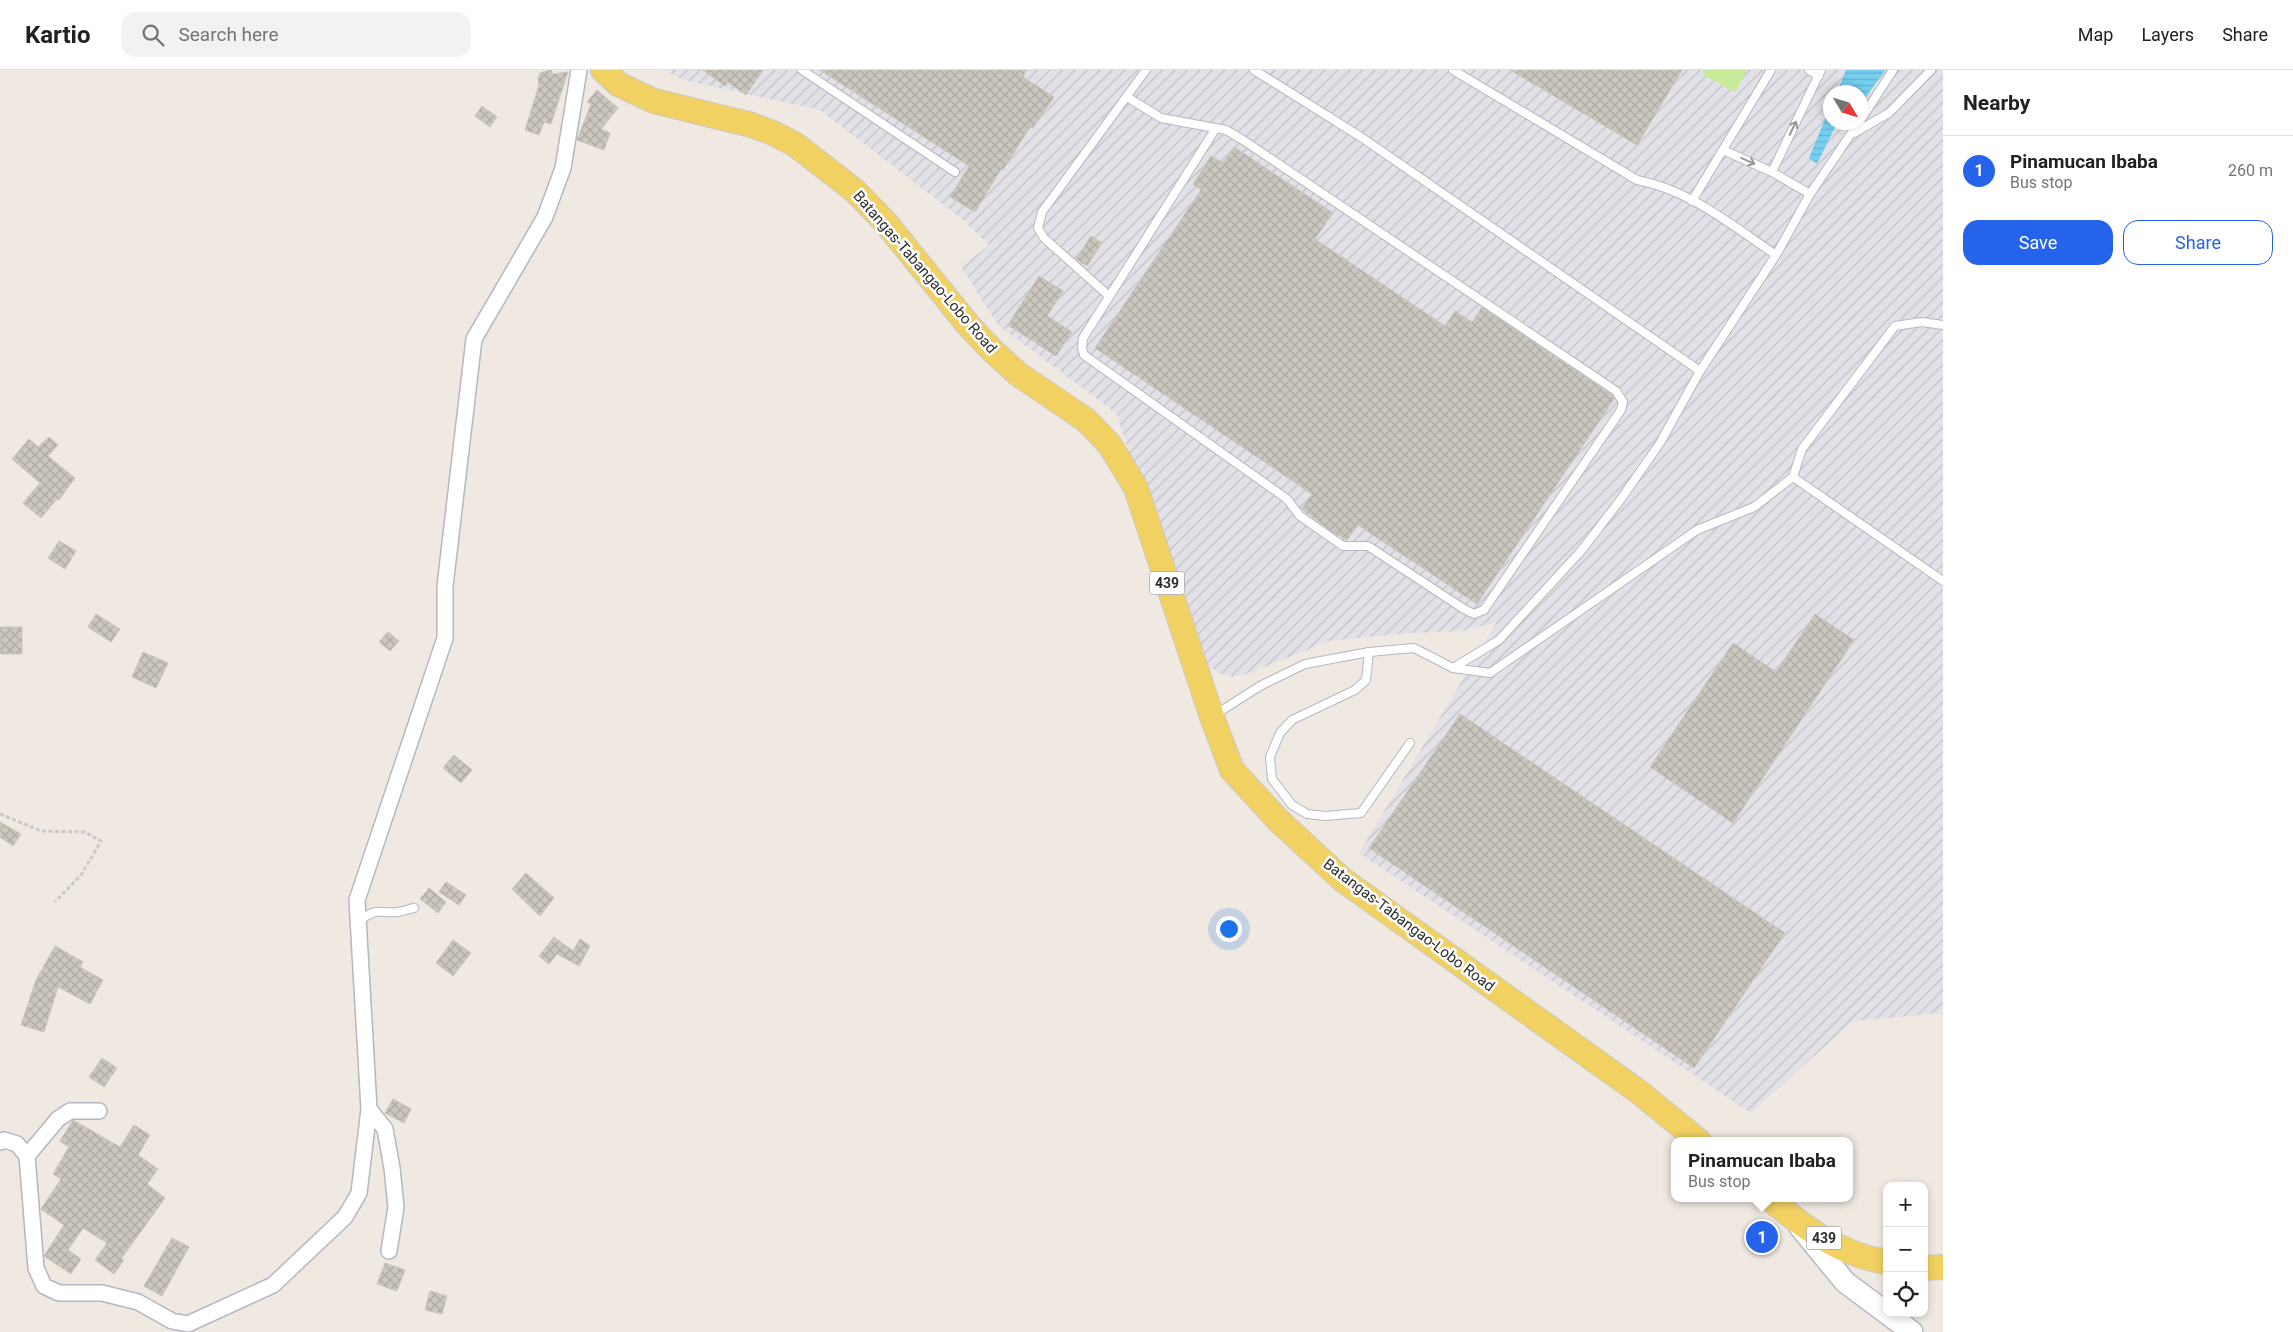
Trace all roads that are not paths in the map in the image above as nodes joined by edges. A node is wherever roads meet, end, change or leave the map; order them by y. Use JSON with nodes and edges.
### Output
{"nodes":[{"id":1,"x":579,"y":70,"type":"edge"},
{"id":2,"x":603,"y":70,"type":"edge"},
{"id":3,"x":802,"y":70,"type":"edge"},
{"id":4,"x":1146,"y":70,"type":"edge"},
{"id":5,"x":1254,"y":70,"type":"edge"},
{"id":6,"x":1453,"y":70,"type":"edge"},
{"id":7,"x":1771,"y":70,"type":"edge"},
{"id":8,"x":1809,"y":70,"type":"edge"},
{"id":9,"x":1893,"y":70,"type":"edge"},
{"id":10,"x":1931,"y":70,"type":"edge"},
{"id":11,"x":1820,"y":73,"type":"edge"},
{"id":12,"x":1127,"y":97,"type":"junction"},
{"id":13,"x":1868,"y":109,"type":"edge"},
{"id":14,"x":1216,"y":128,"type":"junction"},
{"id":15,"x":1855,"y":130,"type":"edge"},
{"id":16,"x":1852,"y":134,"type":"junction"},
{"id":17,"x":1723,"y":150,"type":"junction"},
{"id":18,"x":955,"y":172,"type":"dead end"},
{"id":19,"x":1772,"y":172,"type":"junction"},
{"id":20,"x":1810,"y":194,"type":"junction"},
{"id":21,"x":1692,"y":201,"type":"junction"},
{"id":22,"x":1776,"y":255,"type":"junction"},
{"id":23,"x":1109,"y":296,"type":"junction"},
{"id":24,"x":1943,"y":326,"type":"edge"},
{"id":25,"x":1700,"y":371,"type":"junction"},
{"id":26,"x":1792,"y":477,"type":"junction"},
{"id":27,"x":1943,"y":581,"type":"edge"},
{"id":28,"x":1369,"y":652,"type":"junction"},
{"id":29,"x":1453,"y":668,"type":"junction"},
{"id":30,"x":1212,"y":717,"type":"junction"},
{"id":31,"x":1410,"y":743,"type":"dead end"},
{"id":32,"x":414,"y":908,"type":"dead end"},
{"id":33,"x":357,"y":923,"type":"junction"},
{"id":34,"x":369,"y":1109,"type":"junction"},
{"id":35,"x":99,"y":1112,"type":"dead end"},
{"id":36,"x":1693,"y":1137,"type":"edge"},
{"id":37,"x":0,"y":1142,"type":"edge"},
{"id":38,"x":27,"y":1156,"type":"junction"},
{"id":39,"x":1774,"y":1202,"type":"edge"},
{"id":40,"x":1792,"y":1217,"type":"junction"},
{"id":41,"x":389,"y":1251,"type":"dead end"},
{"id":42,"x":1883,"y":1262,"type":"edge"},
{"id":43,"x":1943,"y":1267,"type":"edge"},
{"id":44,"x":1928,"y":1268,"type":"edge"},
{"id":45,"x":1912,"y":1332,"type":"edge"}],
"edges":[{"from":1,"to":33,"type":"street"},
{"from":2,"to":30,"type":"main road","name":"Batangas-Tabangao-Lobo Road","number":"439"},
{"from":3,"to":18,"type":"lane"},
{"from":4,"to":12,"type":"lane"},
{"from":5,"to":25,"type":"lane"},
{"from":6,"to":21,"type":"lane"},
{"from":7,"to":17,"type":"lane"},
{"from":8,"to":11,"type":"lane"},
{"from":9,"to":13,"type":"lane"},
{"from":10,"to":16,"type":"lane"},
{"from":19,"to":11,"type":"lane","one_way":true},
{"from":12,"to":14,"type":"lane"},
{"from":12,"to":23,"type":"lane"},
{"from":14,"to":23,"type":"lane"},
{"from":14,"to":23,"type":"lane"},
{"from":15,"to":16,"type":"lane"},
{"from":16,"to":20,"type":"lane"},
{"from":17,"to":19,"type":"lane","one_way":true},
{"from":17,"to":21,"type":"lane"},
{"from":19,"to":20,"type":"lane"},
{"from":20,"to":22,"type":"lane"},
{"from":21,"to":22,"type":"lane"},
{"from":22,"to":25,"type":"lane"},
{"from":24,"to":26,"type":"lane"},
{"from":25,"to":29,"type":"lane"},
{"from":26,"to":27,"type":"lane"},
{"from":26,"to":29,"type":"lane"},
{"from":28,"to":29,"type":"lane"},
{"from":28,"to":30,"type":"lane"},
{"from":28,"to":31,"type":"lane"},
{"from":30,"to":36,"type":"main road","name":"Batangas-Tabangao-Lobo Road","number":"439"},
{"from":32,"to":33,"type":"lane"},
{"from":33,"to":34,"type":"street"},
{"from":34,"to":38,"type":"street"},
{"from":34,"to":41,"type":"street"},
{"from":35,"to":38,"type":"street"},
{"from":37,"to":38,"type":"street"},
{"from":39,"to":40,"type":"main road","number":"439"},
{"from":40,"to":42,"type":"main road","number":"439"},
{"from":40,"to":45,"type":"street"},
{"from":43,"to":44,"type":"main road"}]}
